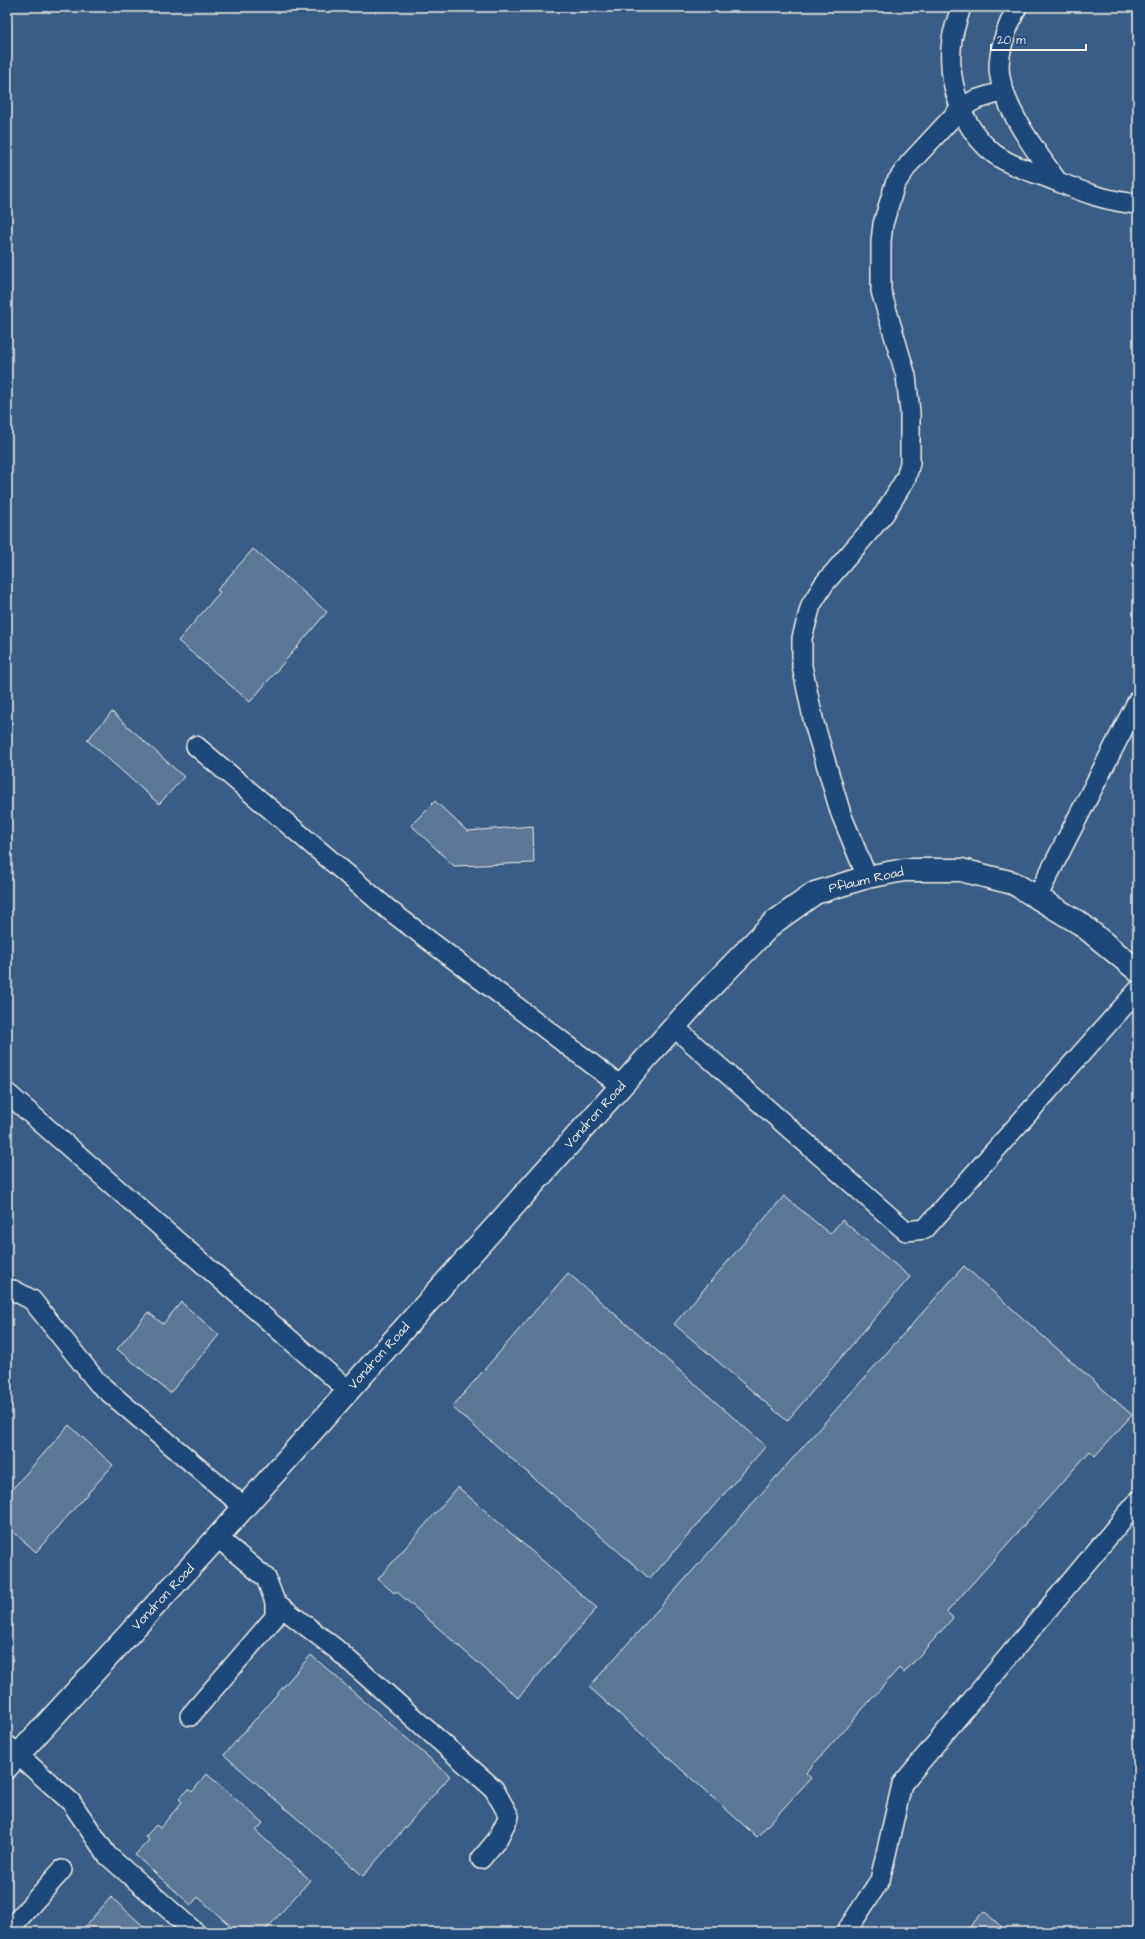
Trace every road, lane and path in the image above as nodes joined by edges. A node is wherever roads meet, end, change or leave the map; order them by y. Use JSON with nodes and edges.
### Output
{"nodes":[{"id":1,"x":961,"y":7,"type":"edge"},
{"id":2,"x":1017,"y":7,"type":"edge"},
{"id":3,"x":1004,"y":91,"type":"junction"},
{"id":4,"x":961,"y":108,"type":"junction"},
{"id":5,"x":1057,"y":181,"type":"junction"},
{"id":6,"x":1138,"y":204,"type":"edge"},
{"id":7,"x":1138,"y":700,"type":"edge"},
{"id":8,"x":196,"y":746,"type":"dead end"},
{"id":9,"x":867,"y":877,"type":"junction"},
{"id":10,"x":1037,"y":897,"type":"junction"},
{"id":11,"x":751,"y":945,"type":"joint"},
{"id":12,"x":1138,"y":971,"type":"edge"},
{"id":13,"x":1138,"y":990,"type":"edge"},
{"id":14,"x":674,"y":1028,"type":"junction"},
{"id":15,"x":621,"y":1086,"type":"junction"},
{"id":16,"x":7,"y":1093,"type":"edge"},
{"id":17,"x":7,"y":1292,"type":"edge"},
{"id":18,"x":349,"y":1391,"type":"junction"},
{"id":19,"x":1138,"y":1501,"type":"edge"},
{"id":20,"x":244,"y":1507,"type":"junction"},
{"id":21,"x":217,"y":1537,"type":"junction"},
{"id":22,"x":275,"y":1602,"type":"junction"},
{"id":23,"x":190,"y":1716,"type":"dead end"},
{"id":24,"x":11,"y":1756,"type":"edge"},
{"id":25,"x":481,"y":1859,"type":"dead end"},
{"id":26,"x":62,"y":1870,"type":"dead end"},
{"id":27,"x":7,"y":1932,"type":"edge"},
{"id":28,"x":195,"y":1932,"type":"edge"},
{"id":29,"x":846,"y":1932,"type":"edge"}],
"edges":[{"from":1,"to":4,"type":"lane"},
{"from":2,"to":3,"type":"lane"},
{"from":3,"to":4,"type":"lane"},
{"from":3,"to":5,"type":"lane"},
{"from":4,"to":5,"type":"lane"},
{"from":4,"to":9,"type":"lane"},
{"from":5,"to":6,"type":"lane"},
{"from":7,"to":10,"type":"lane"},
{"from":8,"to":15,"type":"lane"},
{"from":9,"to":10,"type":"street","name":"Pflaum Road"},
{"from":9,"to":11,"type":"street","name":"Pflaum Road"},
{"from":10,"to":12,"type":"street","name":"Pflaum Road"},
{"from":11,"to":14,"type":"street","name":"Vondron Road"},
{"from":13,"to":14,"type":"lane"},
{"from":14,"to":15,"type":"street","name":"Vondron Road"},
{"from":15,"to":18,"type":"street","name":"Vondron Road"},
{"from":16,"to":18,"type":"lane"},
{"from":17,"to":20,"type":"lane"},
{"from":18,"to":20,"type":"street","name":"Vondron Road"},
{"from":19,"to":29,"type":"lane"},
{"from":20,"to":21,"type":"street","name":"Vondron Road"},
{"from":21,"to":22,"type":"lane"},
{"from":21,"to":24,"type":"street","name":"Vondron Road"},
{"from":22,"to":23,"type":"lane"},
{"from":22,"to":25,"type":"lane"},
{"from":24,"to":28,"type":"lane"},
{"from":26,"to":27,"type":"lane"}]}
